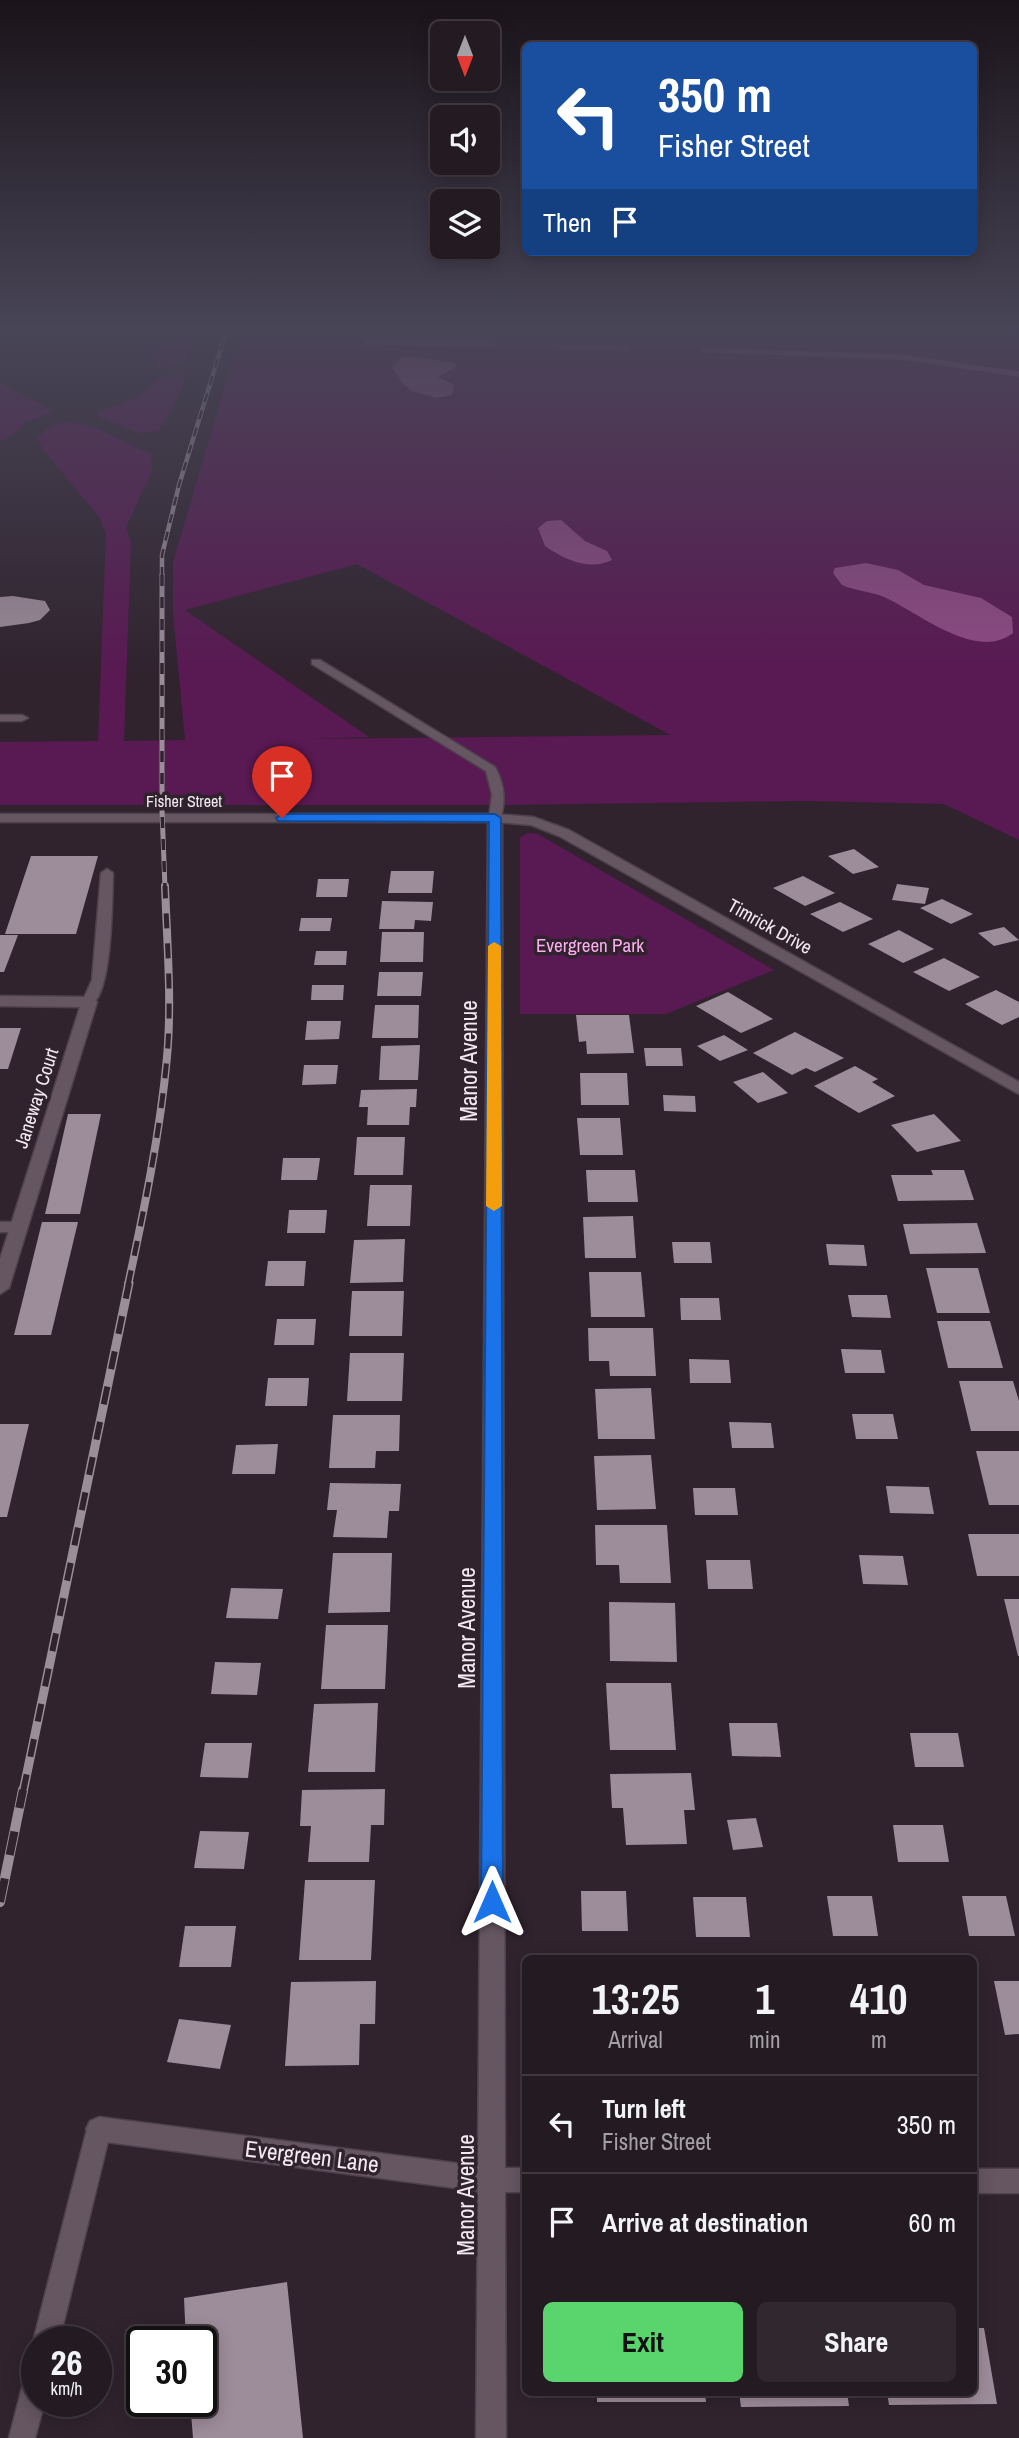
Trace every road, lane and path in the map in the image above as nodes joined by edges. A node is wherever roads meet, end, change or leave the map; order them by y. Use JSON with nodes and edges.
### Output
{"nodes":[{"id":1,"x":316,"y":662,"type":"dead end"},
{"id":2,"x":0,"y":718,"type":"edge"},
{"id":3,"x":22,"y":718,"type":"dead end"},
{"id":4,"x":0,"y":818,"type":"edge"},
{"id":5,"x":495,"y":818,"type":"junction"},
{"id":6,"x":107,"y":873,"type":"dead end"},
{"id":7,"x":0,"y":1001,"type":"edge"},
{"id":8,"x":89,"y":1002,"type":"junction"},
{"id":9,"x":1019,"y":1088,"type":"edge"},
{"id":10,"x":9,"y":1227,"type":"edge"},
{"id":11,"x":0,"y":1288,"type":"edge"},
{"id":12,"x":99,"y":2129,"type":"joint"},
{"id":13,"x":491,"y":2180,"type":"junction"},
{"id":14,"x":522,"y":2180,"type":"edge"},
{"id":15,"x":977,"y":2181,"type":"edge"},
{"id":16,"x":1019,"y":2181,"type":"edge"},
{"id":17,"x":50,"y":2326,"type":"edge"},
{"id":18,"x":27,"y":2417,"type":"edge"},
{"id":19,"x":22,"y":2438,"type":"edge"},
{"id":20,"x":491,"y":2438,"type":"edge"}],
"edges":[{"from":1,"to":5,"type":"lane"},
{"from":2,"to":3,"type":"lane"},
{"from":4,"to":5,"type":"street","name":"Fisher Street"},
{"from":5,"to":9,"type":"street","name":"Timrick Drive"},
{"from":5,"to":13,"type":"street","name":"Manor Avenue"},
{"from":6,"to":8,"type":"lane"},
{"from":7,"to":8,"type":"street"},
{"from":8,"to":10,"type":"street","name":"Janeway Court"},
{"from":10,"to":11,"type":"street","name":"Janeway Court"},
{"from":12,"to":13,"type":"street","name":"Evergreen Lane"},
{"from":12,"to":17,"type":"lane"},
{"from":13,"to":14,"type":"street","name":"Evergreen Lane"},
{"from":13,"to":20,"type":"street","name":"Manor Avenue"},
{"from":15,"to":16,"type":"street"},
{"from":18,"to":19,"type":"lane"}]}
